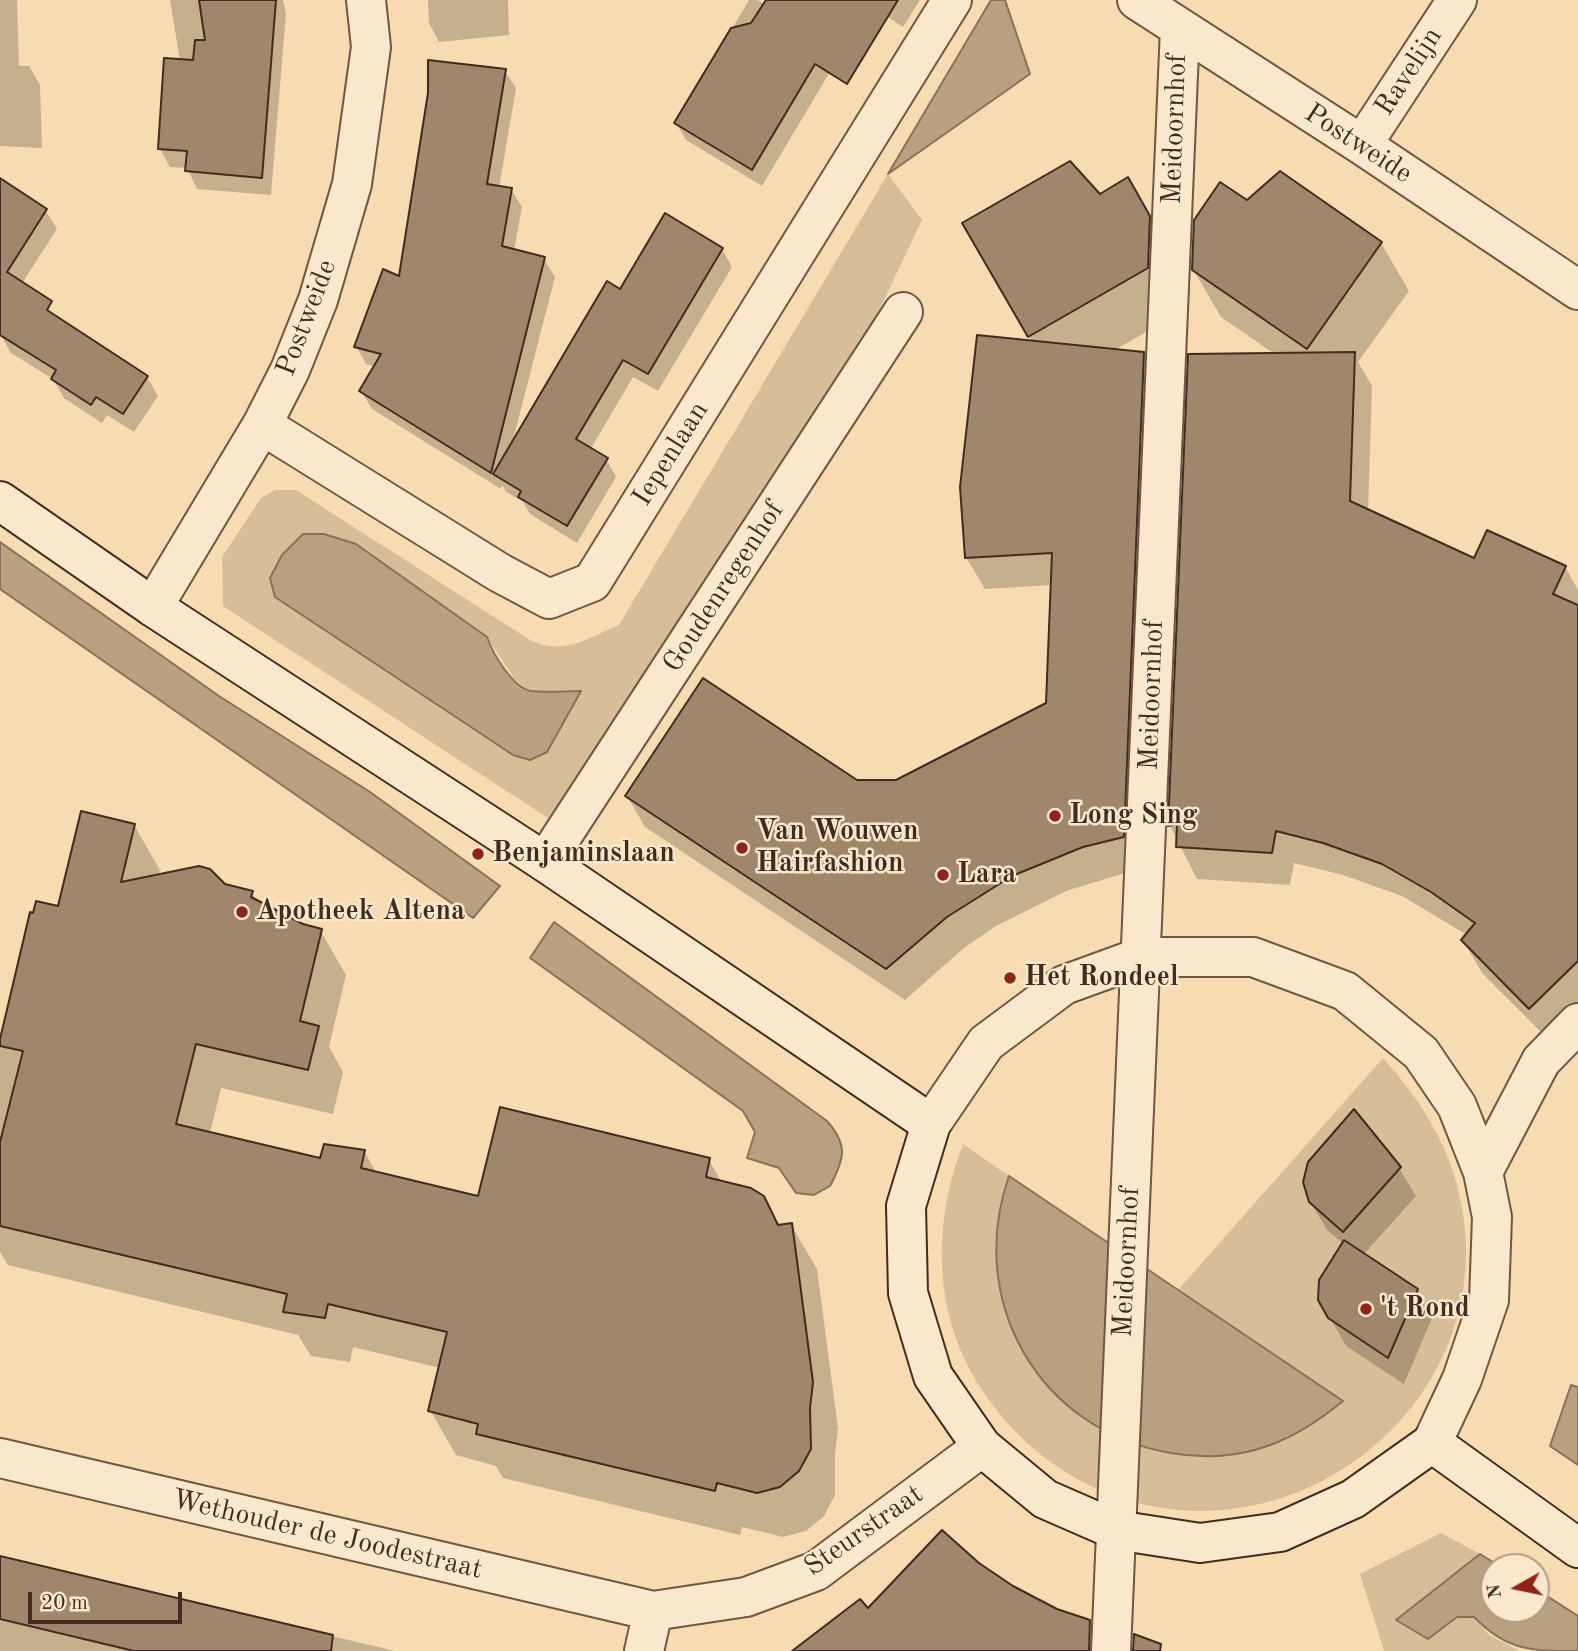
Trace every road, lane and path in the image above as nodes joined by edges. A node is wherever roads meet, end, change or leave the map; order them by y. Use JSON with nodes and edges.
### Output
{"nodes":[{"id":1,"x":366,"y":0,"type":"edge"},
{"id":2,"x":952,"y":0,"type":"edge"},
{"id":3,"x":1137,"y":0,"type":"edge"},
{"id":4,"x":1457,"y":0,"type":"edge"},
{"id":5,"x":1180,"y":28,"type":"junction"},
{"id":6,"x":1362,"y":145,"type":"junction"},
{"id":7,"x":1578,"y":290,"type":"edge"},
{"id":8,"x":903,"y":312,"type":"dead end"},
{"id":9,"x":262,"y":425,"type":"junction"},
{"id":10,"x":0,"y":501,"type":"edge"},
{"id":11,"x":153,"y":607,"type":"junction"},
{"id":12,"x":545,"y":862,"type":"junction"},
{"id":13,"x":1141,"y":957,"type":"junction"},
{"id":14,"x":1578,"y":1023,"type":"edge"},
{"id":15,"x":931,"y":1124,"type":"junction"},
{"id":16,"x":1483,"y":1172,"type":"junction"},
{"id":17,"x":1432,"y":1443,"type":"junction"},
{"id":18,"x":982,"y":1447,"type":"junction"},
{"id":19,"x":0,"y":1458,"type":"edge"},
{"id":20,"x":1116,"y":1530,"type":"junction"},
{"id":21,"x":1578,"y":1548,"type":"edge"},
{"id":22,"x":653,"y":1611,"type":"junction"},
{"id":23,"x":644,"y":1651,"type":"edge"},
{"id":24,"x":1111,"y":1651,"type":"edge"}],
"edges":[{"from":1,"to":9,"type":"street","name":"Postweide"},
{"from":2,"to":9,"type":"street","name":"Iepenlaan"},
{"from":3,"to":5,"type":"street","name":"Postweide"},
{"from":4,"to":6,"type":"street","name":"Ravelijn"},
{"from":5,"to":6,"type":"street","name":"Postweide"},
{"from":5,"to":13,"type":"street","name":"Meidoornhof"},
{"from":6,"to":7,"type":"street","name":"Postweide"},
{"from":8,"to":12,"type":"street","name":"Goudenregenhof"},
{"from":9,"to":11,"type":"street","name":"Postweide"},
{"from":10,"to":11,"type":"street"},
{"from":11,"to":12,"type":"street"},
{"from":12,"to":15,"type":"street"},
{"from":13,"to":15,"type":"street"},
{"from":13,"to":16,"type":"street"},
{"from":13,"to":20,"type":"street","name":"Meidoornhof"},
{"from":14,"to":16,"type":"street"},
{"from":15,"to":18,"type":"street"},
{"from":16,"to":17,"type":"street"},
{"from":17,"to":20,"type":"street"},
{"from":17,"to":21,"type":"street"},
{"from":18,"to":20,"type":"street"},
{"from":18,"to":22,"type":"street","name":"Steurstraat"},
{"from":19,"to":22,"type":"street","name":"Wethouder de Joodestraat"},
{"from":20,"to":24,"type":"street","name":"Meidoornhof"},
{"from":22,"to":23,"type":"street"}]}
